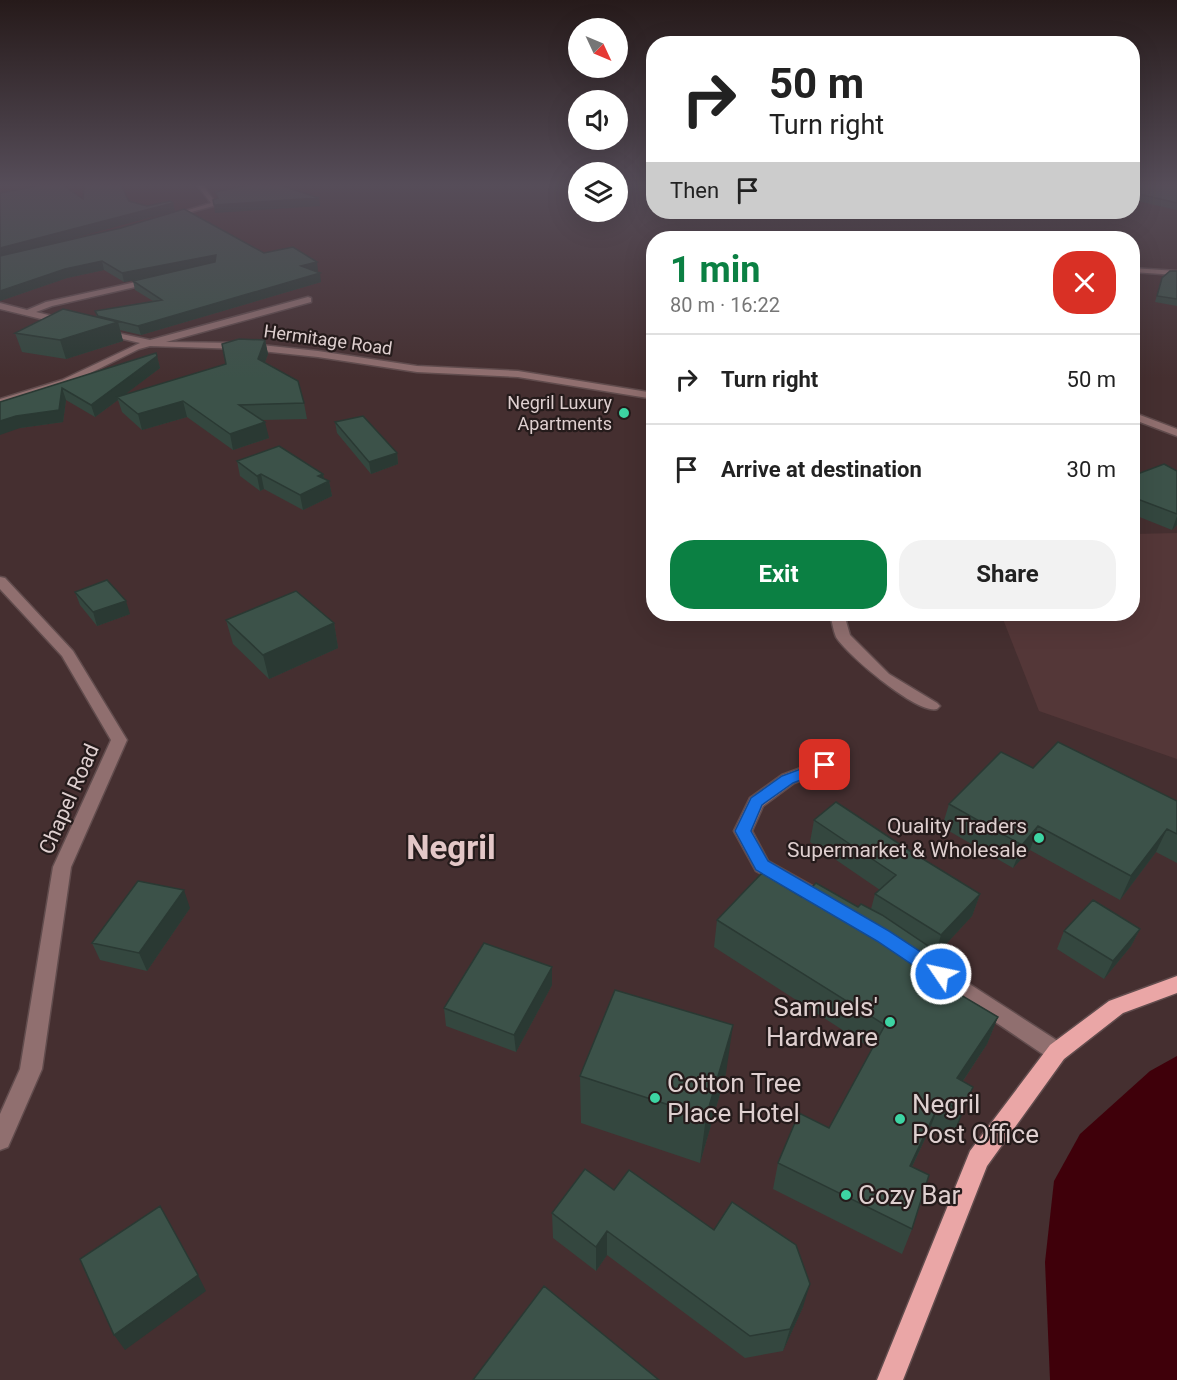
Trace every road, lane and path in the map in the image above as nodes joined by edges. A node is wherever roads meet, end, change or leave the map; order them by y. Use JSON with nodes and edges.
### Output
{"nodes":[{"id":1,"x":1140,"y":271,"type":"edge"},
{"id":2,"x":1177,"y":273,"type":"edge"},
{"id":3,"x":165,"y":278,"type":"edge"},
{"id":4,"x":308,"y":300,"type":"dead end"},
{"id":5,"x":0,"y":306,"type":"edge"},
{"id":6,"x":29,"y":312,"type":"junction"},
{"id":7,"x":75,"y":324,"type":"edge"},
{"id":8,"x":86,"y":327,"type":"edge"},
{"id":9,"x":154,"y":344,"type":"junction"},
{"id":10,"x":646,"y":395,"type":"edge"},
{"id":11,"x":0,"y":402,"type":"edge"},
{"id":12,"x":1140,"y":418,"type":"edge"},
{"id":13,"x":1177,"y":433,"type":"edge"},
{"id":14,"x":0,"y":581,"type":"edge"},
{"id":15,"x":839,"y":621,"type":"edge"},
{"id":16,"x":932,"y":706,"type":"dead end"},
{"id":17,"x":840,"y":770,"type":"dead end"},
{"id":18,"x":843,"y":912,"type":"edge"},
{"id":19,"x":902,"y":949,"type":"edge"},
{"id":20,"x":1177,"y":984,"type":"edge"},
{"id":21,"x":1057,"y":1052,"type":"junction"},
{"id":22,"x":0,"y":1139,"type":"edge"},
{"id":23,"x":890,"y":1380,"type":"edge"}],
"edges":[{"from":1,"to":2,"type":"street"},
{"from":3,"to":6,"type":"street"},
{"from":4,"to":9,"type":"street"},
{"from":5,"to":6,"type":"street"},
{"from":6,"to":7,"type":"street"},
{"from":8,"to":9,"type":"street","name":"Hermitage Road"},
{"from":9,"to":10,"type":"street","name":"Hermitage Road"},
{"from":9,"to":11,"type":"street"},
{"from":12,"to":13,"type":"street"},
{"from":14,"to":22,"type":"street","name":"Chapel Road"},
{"from":15,"to":16,"type":"street"},
{"from":17,"to":18,"type":"street"},
{"from":19,"to":21,"type":"street"},
{"from":20,"to":21,"type":"main road"},
{"from":21,"to":23,"type":"main road"}]}
